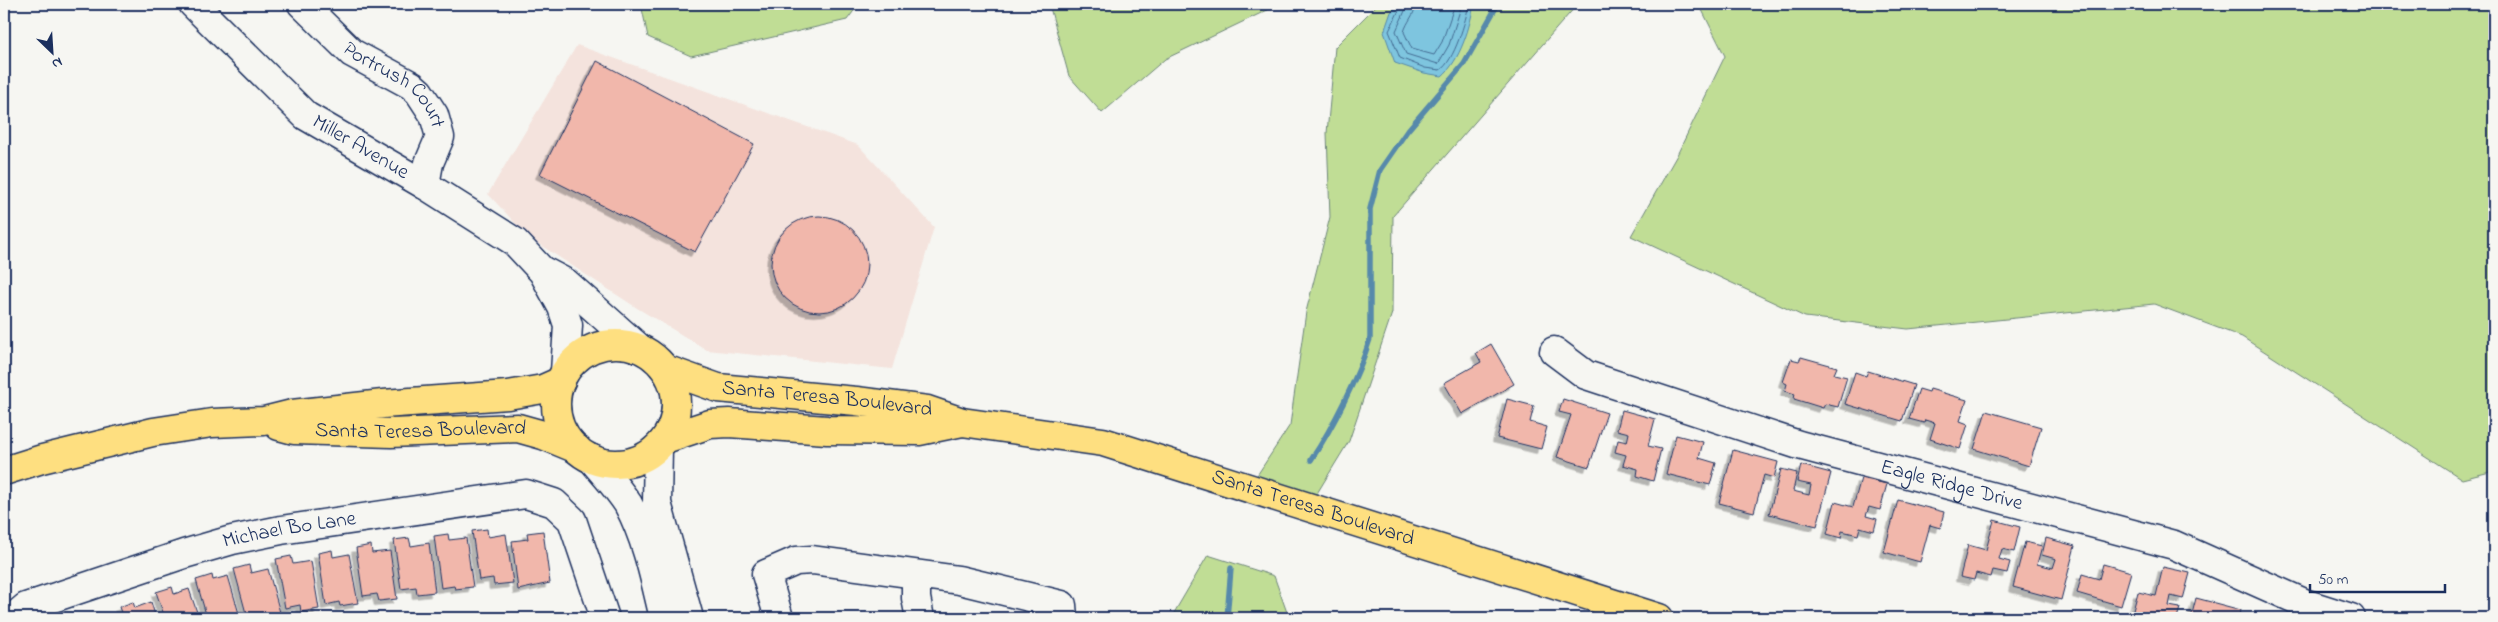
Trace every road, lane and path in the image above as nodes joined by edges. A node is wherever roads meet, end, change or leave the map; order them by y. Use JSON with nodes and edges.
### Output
{"nodes":[{"id":1,"x":193,"y":4,"type":"edge"},
{"id":2,"x":302,"y":4,"type":"edge"},
{"id":3,"x":425,"y":185,"type":"junction"},
{"id":4,"x":543,"y":272,"type":"junction"},
{"id":5,"x":639,"y":348,"type":"junction"},
{"id":6,"x":1554,"y":351,"type":"dead end"},
{"id":7,"x":665,"y":369,"type":"junction"},
{"id":8,"x":563,"y":377,"type":"junction"},
{"id":9,"x":264,"y":421,"type":"junction"},
{"id":10,"x":962,"y":422,"type":"junction"},
{"id":11,"x":662,"y":443,"type":"junction"},
{"id":12,"x":584,"y":454,"type":"junction"},
{"id":13,"x":4,"y":471,"type":"edge"},
{"id":14,"x":916,"y":575,"type":"junction"},
{"id":15,"x":13,"y":618,"type":"edge"},
{"id":16,"x":605,"y":618,"type":"edge"},
{"id":17,"x":664,"y":618,"type":"edge"},
{"id":18,"x":689,"y":618,"type":"edge"},
{"id":19,"x":779,"y":618,"type":"edge"},
{"id":20,"x":920,"y":618,"type":"edge"},
{"id":21,"x":1063,"y":618,"type":"edge"},
{"id":22,"x":1659,"y":618,"type":"edge"},
{"id":23,"x":2350,"y":618,"type":"edge"}],
"edges":[{"from":1,"to":3,"type":"street","name":"Miller Avenue"},
{"from":2,"to":3,"type":"street","name":"Portrush Court"},
{"from":3,"to":4,"type":"street","name":"Miller Avenue"},
{"from":4,"to":5,"type":"street","name":"Miller Avenue"},
{"from":4,"to":8,"type":"street","name":"Miller Avenue"},
{"from":5,"to":7,"type":"main road"},
{"from":5,"to":8,"type":"main road"},
{"from":6,"to":23,"type":"street","name":"Eagle Ridge Drive"},
{"from":7,"to":10,"type":"main road","name":"Santa Teresa Boulevard"},
{"from":7,"to":11,"type":"main road"},
{"from":8,"to":9,"type":"main road","name":"Santa Teresa Boulevard"},
{"from":8,"to":12,"type":"main road"},
{"from":9,"to":12,"type":"main road","name":"Santa Teresa Boulevard"},
{"from":9,"to":13,"type":"main road","name":"Santa Teresa Boulevard"},
{"from":10,"to":11,"type":"main road","name":"Santa Teresa Boulevard"},
{"from":10,"to":22,"type":"main road","name":"Santa Teresa Boulevard"},
{"from":11,"to":12,"type":"main road"},
{"from":11,"to":18,"type":"street"},
{"from":12,"to":17,"type":"street"},
{"from":14,"to":19,"type":"street"},
{"from":14,"to":20,"type":"street"},
{"from":14,"to":21,"type":"street"},
{"from":15,"to":16,"type":"street","name":"Michael Bo Lane"}]}
